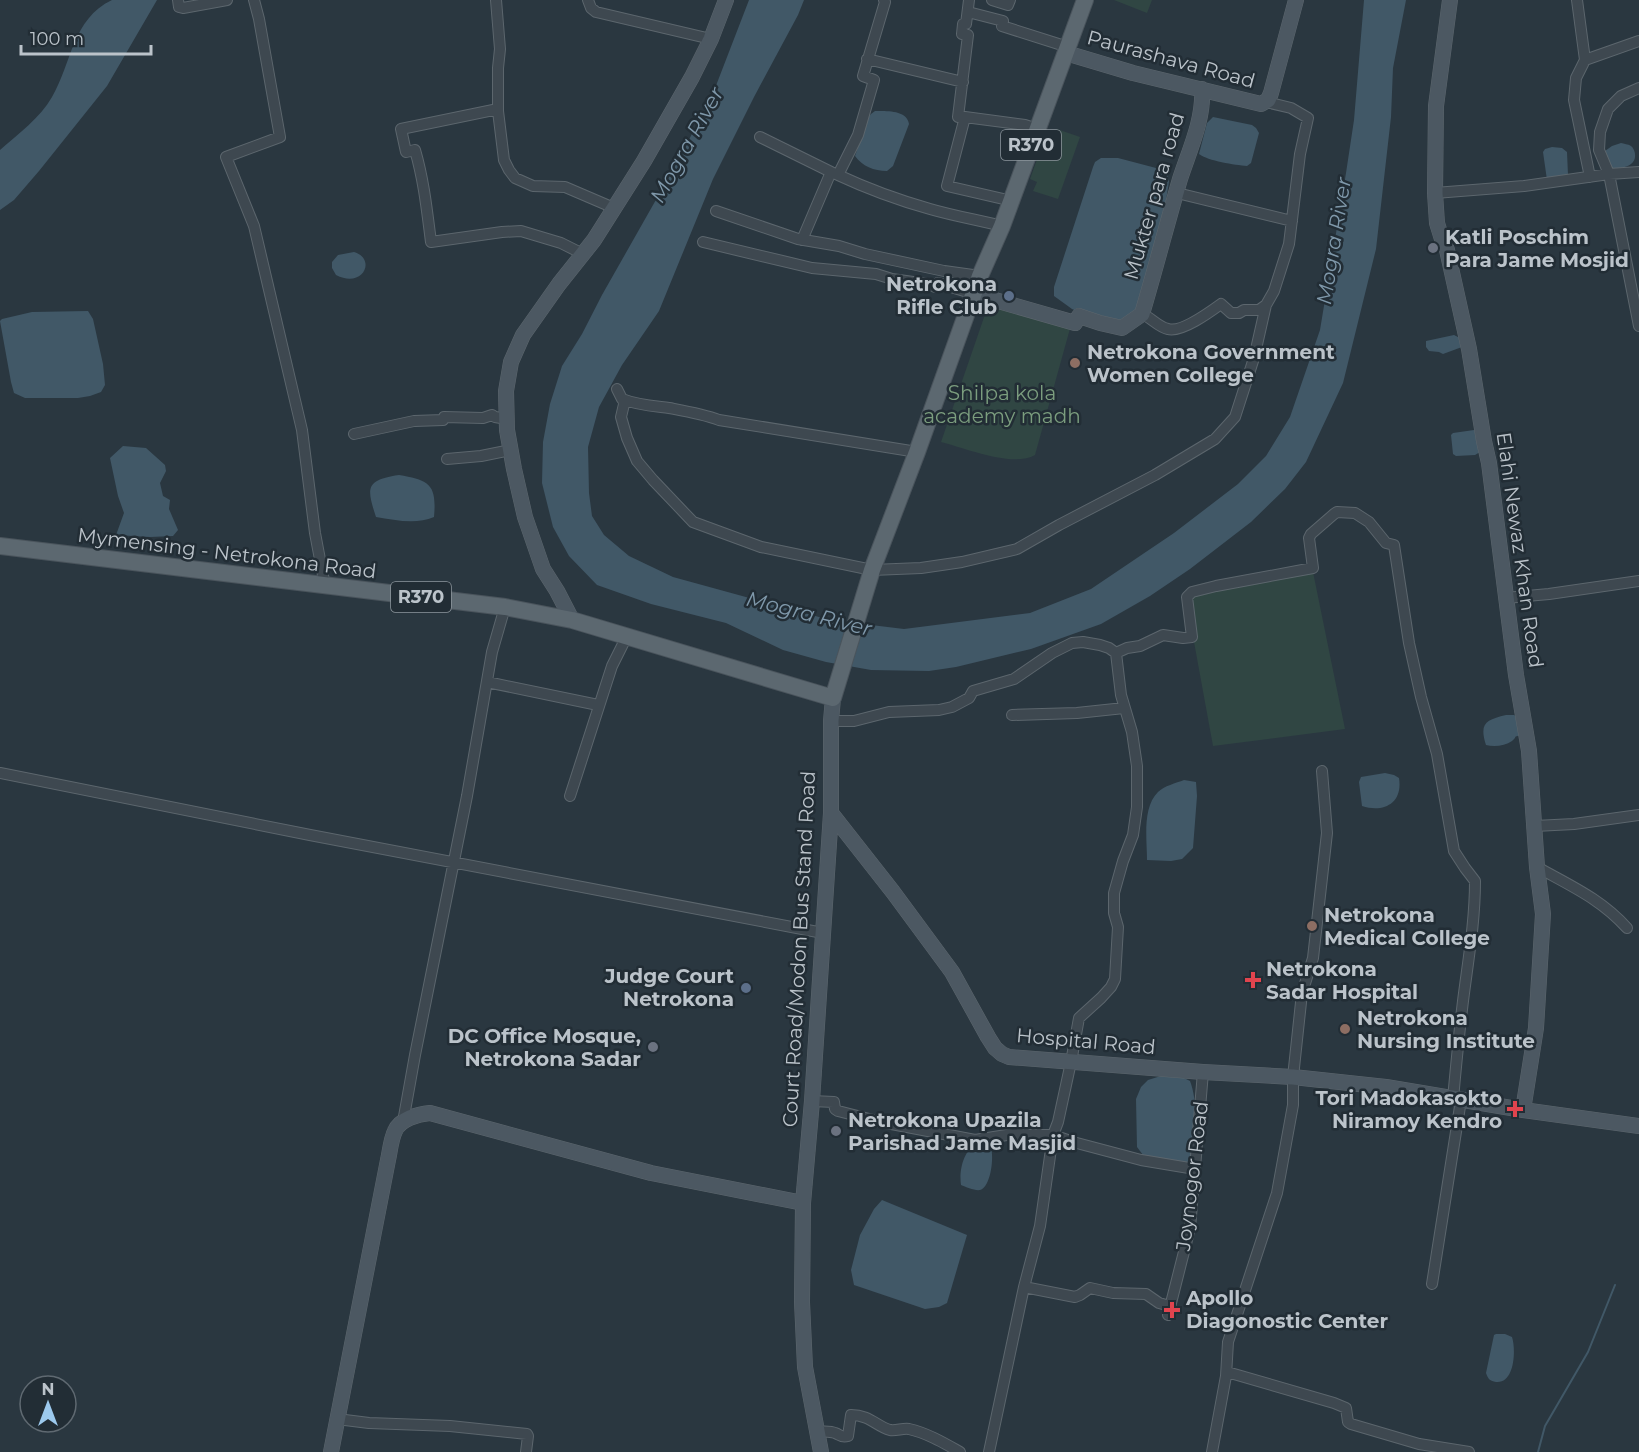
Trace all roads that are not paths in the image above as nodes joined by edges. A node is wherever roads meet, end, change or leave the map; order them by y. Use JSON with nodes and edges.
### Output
{"nodes":[{"id":1,"x":178,"y":0,"type":"edge"},
{"id":2,"x":227,"y":0,"type":"edge"},
{"id":3,"x":254,"y":0,"type":"edge"},
{"id":4,"x":496,"y":0,"type":"edge"},
{"id":5,"x":588,"y":0,"type":"edge"},
{"id":6,"x":726,"y":0,"type":"edge"},
{"id":7,"x":884,"y":0,"type":"edge"},
{"id":8,"x":969,"y":0,"type":"edge"},
{"id":9,"x":992,"y":0,"type":"edge"},
{"id":10,"x":1010,"y":0,"type":"edge"},
{"id":11,"x":1085,"y":0,"type":"edge"},
{"id":12,"x":1296,"y":0,"type":"edge"},
{"id":13,"x":1450,"y":0,"type":"edge"},
{"id":14,"x":1577,"y":0,"type":"edge"},
{"id":15,"x":968,"y":12,"type":"junction"},
{"id":16,"x":711,"y":39,"type":"junction"},
{"id":17,"x":1639,"y":41,"type":"edge"},
{"id":18,"x":1067,"y":50,"type":"junction"},
{"id":19,"x":867,"y":59,"type":"junction"},
{"id":20,"x":1585,"y":60,"type":"junction"},
{"id":21,"x":963,"y":82,"type":"junction"},
{"id":22,"x":1639,"y":88,"type":"edge"},
{"id":23,"x":1202,"y":89,"type":"junction"},
{"id":24,"x":1266,"y":102,"type":"junction"},
{"id":25,"x":498,"y":109,"type":"junction"},
{"id":26,"x":965,"y":117,"type":"junction"},
{"id":27,"x":1037,"y":129,"type":"junction"},
{"id":28,"x":760,"y":136,"type":"dead end"},
{"id":29,"x":1639,"y":172,"type":"edge"},
{"id":30,"x":835,"y":173,"type":"junction"},
{"id":31,"x":1609,"y":174,"type":"junction"},
{"id":32,"x":1590,"y":177,"type":"junction"},
{"id":33,"x":1177,"y":193,"type":"junction"},
{"id":34,"x":1435,"y":193,"type":"junction"},
{"id":35,"x":1012,"y":201,"type":"junction"},
{"id":36,"x":614,"y":208,"type":"junction"},
{"id":37,"x":716,"y":211,"type":"dead end"},
{"id":38,"x":1292,"y":222,"type":"junction"},
{"id":39,"x":1002,"y":226,"type":"junction"},
{"id":40,"x":802,"y":240,"type":"junction"},
{"id":41,"x":703,"y":242,"type":"dead end"},
{"id":42,"x":583,"y":254,"type":"junction"},
{"id":43,"x":980,"y":276,"type":"junction"},
{"id":44,"x":974,"y":294,"type":"junction"},
{"id":45,"x":1266,"y":305,"type":"junction"},
{"id":46,"x":1142,"y":314,"type":"junction"},
{"id":47,"x":1639,"y":326,"type":"edge"},
{"id":48,"x":617,"y":389,"type":"dead end"},
{"id":49,"x":625,"y":400,"type":"junction"},
{"id":50,"x":507,"y":419,"type":"junction"},
{"id":51,"x":354,"y":434,"type":"dead end"},
{"id":52,"x":511,"y":450,"type":"junction"},
{"id":53,"x":917,"y":452,"type":"junction"},
{"id":54,"x":447,"y":459,"type":"dead end"},
{"id":55,"x":0,"y":546,"type":"edge"},
{"id":56,"x":870,"y":574,"type":"junction"},
{"id":57,"x":1639,"y":582,"type":"edge"},
{"id":58,"x":326,"y":586,"type":"junction"},
{"id":59,"x":1506,"y":598,"type":"junction"},
{"id":60,"x":506,"y":607,"type":"junction"},
{"id":61,"x":572,"y":620,"type":"junction"},
{"id":62,"x":627,"y":636,"type":"junction"},
{"id":63,"x":1116,"y":653,"type":"junction"},
{"id":64,"x":487,"y":682,"type":"junction"},
{"id":65,"x":833,"y":698,"type":"junction"},
{"id":66,"x":598,"y":705,"type":"junction"},
{"id":67,"x":1124,"y":708,"type":"junction"},
{"id":68,"x":1012,"y":715,"type":"dead end"},
{"id":69,"x":831,"y":721,"type":"junction"},
{"id":70,"x":1322,"y":771,"type":"dead end"},
{"id":71,"x":0,"y":773,"type":"edge"},
{"id":72,"x":570,"y":796,"type":"dead end"},
{"id":73,"x":831,"y":813,"type":"junction"},
{"id":74,"x":1639,"y":815,"type":"edge"},
{"id":75,"x":1534,"y":826,"type":"junction"},
{"id":76,"x":453,"y":863,"type":"junction"},
{"id":77,"x":1537,"y":867,"type":"junction"},
{"id":78,"x":1627,"y":928,"type":"dead end"},
{"id":79,"x":823,"y":933,"type":"junction"},
{"id":80,"x":1071,"y":1062,"type":"junction"},
{"id":81,"x":1203,"y":1072,"type":"junction"},
{"id":82,"x":1293,"y":1077,"type":"junction"},
{"id":83,"x":1457,"y":1100,"type":"junction"},
{"id":84,"x":812,"y":1101,"type":"junction"},
{"id":85,"x":1523,"y":1110,"type":"junction"},
{"id":86,"x":403,"y":1122,"type":"junction"},
{"id":87,"x":1639,"y":1126,"type":"edge"},
{"id":88,"x":1053,"y":1135,"type":"junction"},
{"id":89,"x":1195,"y":1169,"type":"junction"},
{"id":90,"x":803,"y":1203,"type":"junction"},
{"id":91,"x":1432,"y":1284,"type":"dead end"},
{"id":92,"x":1024,"y":1287,"type":"junction"},
{"id":93,"x":1227,"y":1372,"type":"junction"},
{"id":94,"x":337,"y":1419,"type":"junction"},
{"id":95,"x":817,"y":1431,"type":"junction"},
{"id":96,"x":331,"y":1452,"type":"edge"},
{"id":97,"x":526,"y":1452,"type":"edge"},
{"id":98,"x":821,"y":1452,"type":"edge"},
{"id":99,"x":960,"y":1452,"type":"edge"},
{"id":100,"x":989,"y":1452,"type":"edge"},
{"id":101,"x":1212,"y":1452,"type":"edge"},
{"id":102,"x":1469,"y":1452,"type":"edge"}],
"edges":[{"from":1,"to":2,"type":"street"},
{"from":3,"to":58,"type":"street"},
{"from":4,"to":25,"type":"street"},
{"from":5,"to":16,"type":"street"},
{"from":6,"to":16,"type":"street"},
{"from":7,"to":19,"type":"street"},
{"from":8,"to":15,"type":"street"},
{"from":9,"to":10,"type":"street"},
{"from":11,"to":18,"type":"main road","number":"R370"},
{"from":12,"to":24,"type":"street","name":"Paurashava Road"},
{"from":13,"to":34,"type":"street","name":"Elahi Newaz Khan Road"},
{"from":14,"to":20,"type":"street"},
{"from":15,"to":18,"type":"street"},
{"from":15,"to":21,"type":"street"},
{"from":16,"to":36,"type":"street"},
{"from":17,"to":20,"type":"street"},
{"from":18,"to":23,"type":"street","name":"Paurashava Road"},
{"from":18,"to":27,"type":"main road","number":"R370"},
{"from":19,"to":21,"type":"street"},
{"from":19,"to":30,"type":"street"},
{"from":20,"to":32,"type":"street"},
{"from":21,"to":26,"type":"street"},
{"from":22,"to":31,"type":"street"},
{"from":23,"to":24,"type":"street","name":"Paurashava Road"},
{"from":23,"to":33,"type":"street","name":"Mukter para road"},
{"from":24,"to":38,"type":"street","name":"Paurashava Road"},
{"from":25,"to":36,"type":"street"},
{"from":25,"to":42,"type":"street"},
{"from":26,"to":27,"type":"street"},
{"from":26,"to":35,"type":"street"},
{"from":27,"to":35,"type":"main road","number":"R370"},
{"from":28,"to":30,"type":"street"},
{"from":29,"to":31,"type":"street"},
{"from":30,"to":39,"type":"street"},
{"from":30,"to":40,"type":"street"},
{"from":31,"to":32,"type":"street"},
{"from":31,"to":47,"type":"street"},
{"from":32,"to":34,"type":"street"},
{"from":33,"to":38,"type":"street"},
{"from":33,"to":46,"type":"street","name":"Mukter para road"},
{"from":34,"to":59,"type":"street","name":"Elahi Newaz Khan Road"},
{"from":35,"to":39,"type":"main road","number":"R370"},
{"from":36,"to":42,"type":"street"},
{"from":37,"to":40,"type":"street"},
{"from":38,"to":45,"type":"street","name":"Paurashava Road"},
{"from":39,"to":43,"type":"main road","number":"R370"},
{"from":40,"to":43,"type":"street"},
{"from":41,"to":44,"type":"street"},
{"from":42,"to":50,"type":"street"},
{"from":43,"to":44,"type":"main road","number":"R370"},
{"from":44,"to":46,"type":"street"},
{"from":44,"to":53,"type":"main road","number":"R370"},
{"from":45,"to":46,"type":"street"},
{"from":45,"to":56,"type":"street","name":"Paurashava Road"},
{"from":48,"to":49,"type":"street"},
{"from":49,"to":53,"type":"street"},
{"from":49,"to":56,"type":"street","name":"Paurashava Road"},
{"from":50,"to":51,"type":"street"},
{"from":50,"to":52,"type":"street"},
{"from":52,"to":54,"type":"street"},
{"from":52,"to":61,"type":"street"},
{"from":53,"to":56,"type":"main road","number":"R370"},
{"from":55,"to":58,"type":"main road","name":"Mymensing - Netrokona Road","number":"R370"},
{"from":56,"to":65,"type":"main road","number":"R370"},
{"from":57,"to":59,"type":"street"},
{"from":58,"to":60,"type":"main road","name":"Mymensing - Netrokona Road","number":"R370"},
{"from":59,"to":75,"type":"street","name":"Elahi Newaz Khan Road"},
{"from":60,"to":61,"type":"main road","name":"Mymensing - Netrokona Road","number":"R370"},
{"from":60,"to":64,"type":"street"},
{"from":61,"to":62,"type":"main road","name":"Mymensing - Netrokona Road","number":"R370"},
{"from":62,"to":65,"type":"main road","name":"Mymensing - Netrokona Road","number":"R370"},
{"from":62,"to":66,"type":"street"},
{"from":63,"to":67,"type":"street"},
{"from":63,"to":69,"type":"street"},
{"from":63,"to":83,"type":"street"},
{"from":64,"to":66,"type":"street"},
{"from":64,"to":76,"type":"street"},
{"from":65,"to":69,"type":"street","name":"Court Road/Modon Bus Stand Road"},
{"from":66,"to":72,"type":"street"},
{"from":67,"to":68,"type":"street"},
{"from":67,"to":80,"type":"street"},
{"from":69,"to":73,"type":"street","name":"Court Road/Modon Bus Stand Road"},
{"from":70,"to":82,"type":"street"},
{"from":71,"to":76,"type":"street"},
{"from":73,"to":79,"type":"street","name":"Court Road/Modon Bus Stand Road"},
{"from":73,"to":80,"type":"street","name":"Hospital Road"},
{"from":74,"to":75,"type":"street"},
{"from":75,"to":77,"type":"street","name":"Elahi Newaz Khan Road"},
{"from":76,"to":79,"type":"street"},
{"from":76,"to":86,"type":"street"},
{"from":77,"to":78,"type":"street"},
{"from":77,"to":85,"type":"street","name":"Elahi Newaz Khan Road"},
{"from":79,"to":84,"type":"street","name":"Court Road/Modon Bus Stand Road"},
{"from":80,"to":81,"type":"street","name":"Hospital Road"},
{"from":80,"to":88,"type":"street"},
{"from":81,"to":82,"type":"street","name":"Hospital Road"},
{"from":81,"to":89,"type":"street","name":"Joynogor Road"},
{"from":82,"to":83,"type":"street","name":"Hospital Road"},
{"from":82,"to":93,"type":"street"},
{"from":83,"to":85,"type":"street","name":"Hospital Road"},
{"from":83,"to":91,"type":"street"},
{"from":84,"to":88,"type":"street"},
{"from":84,"to":90,"type":"street","name":"Court Road/Modon Bus Stand Road"},
{"from":85,"to":87,"type":"street","name":"Hospital Road"},
{"from":86,"to":90,"type":"street"},
{"from":86,"to":94,"type":"street"},
{"from":88,"to":89,"type":"street"},
{"from":88,"to":92,"type":"street"},
{"from":89,"to":92,"type":"street","name":"Joynogor Road"},
{"from":90,"to":95,"type":"street","name":"Court Road/Modon Bus Stand Road"},
{"from":92,"to":100,"type":"street"},
{"from":93,"to":101,"type":"street"},
{"from":93,"to":102,"type":"street"},
{"from":94,"to":96,"type":"street"},
{"from":94,"to":97,"type":"street"},
{"from":95,"to":98,"type":"street","name":"Court Road/Modon Bus Stand Road"},
{"from":95,"to":99,"type":"street"}]}
